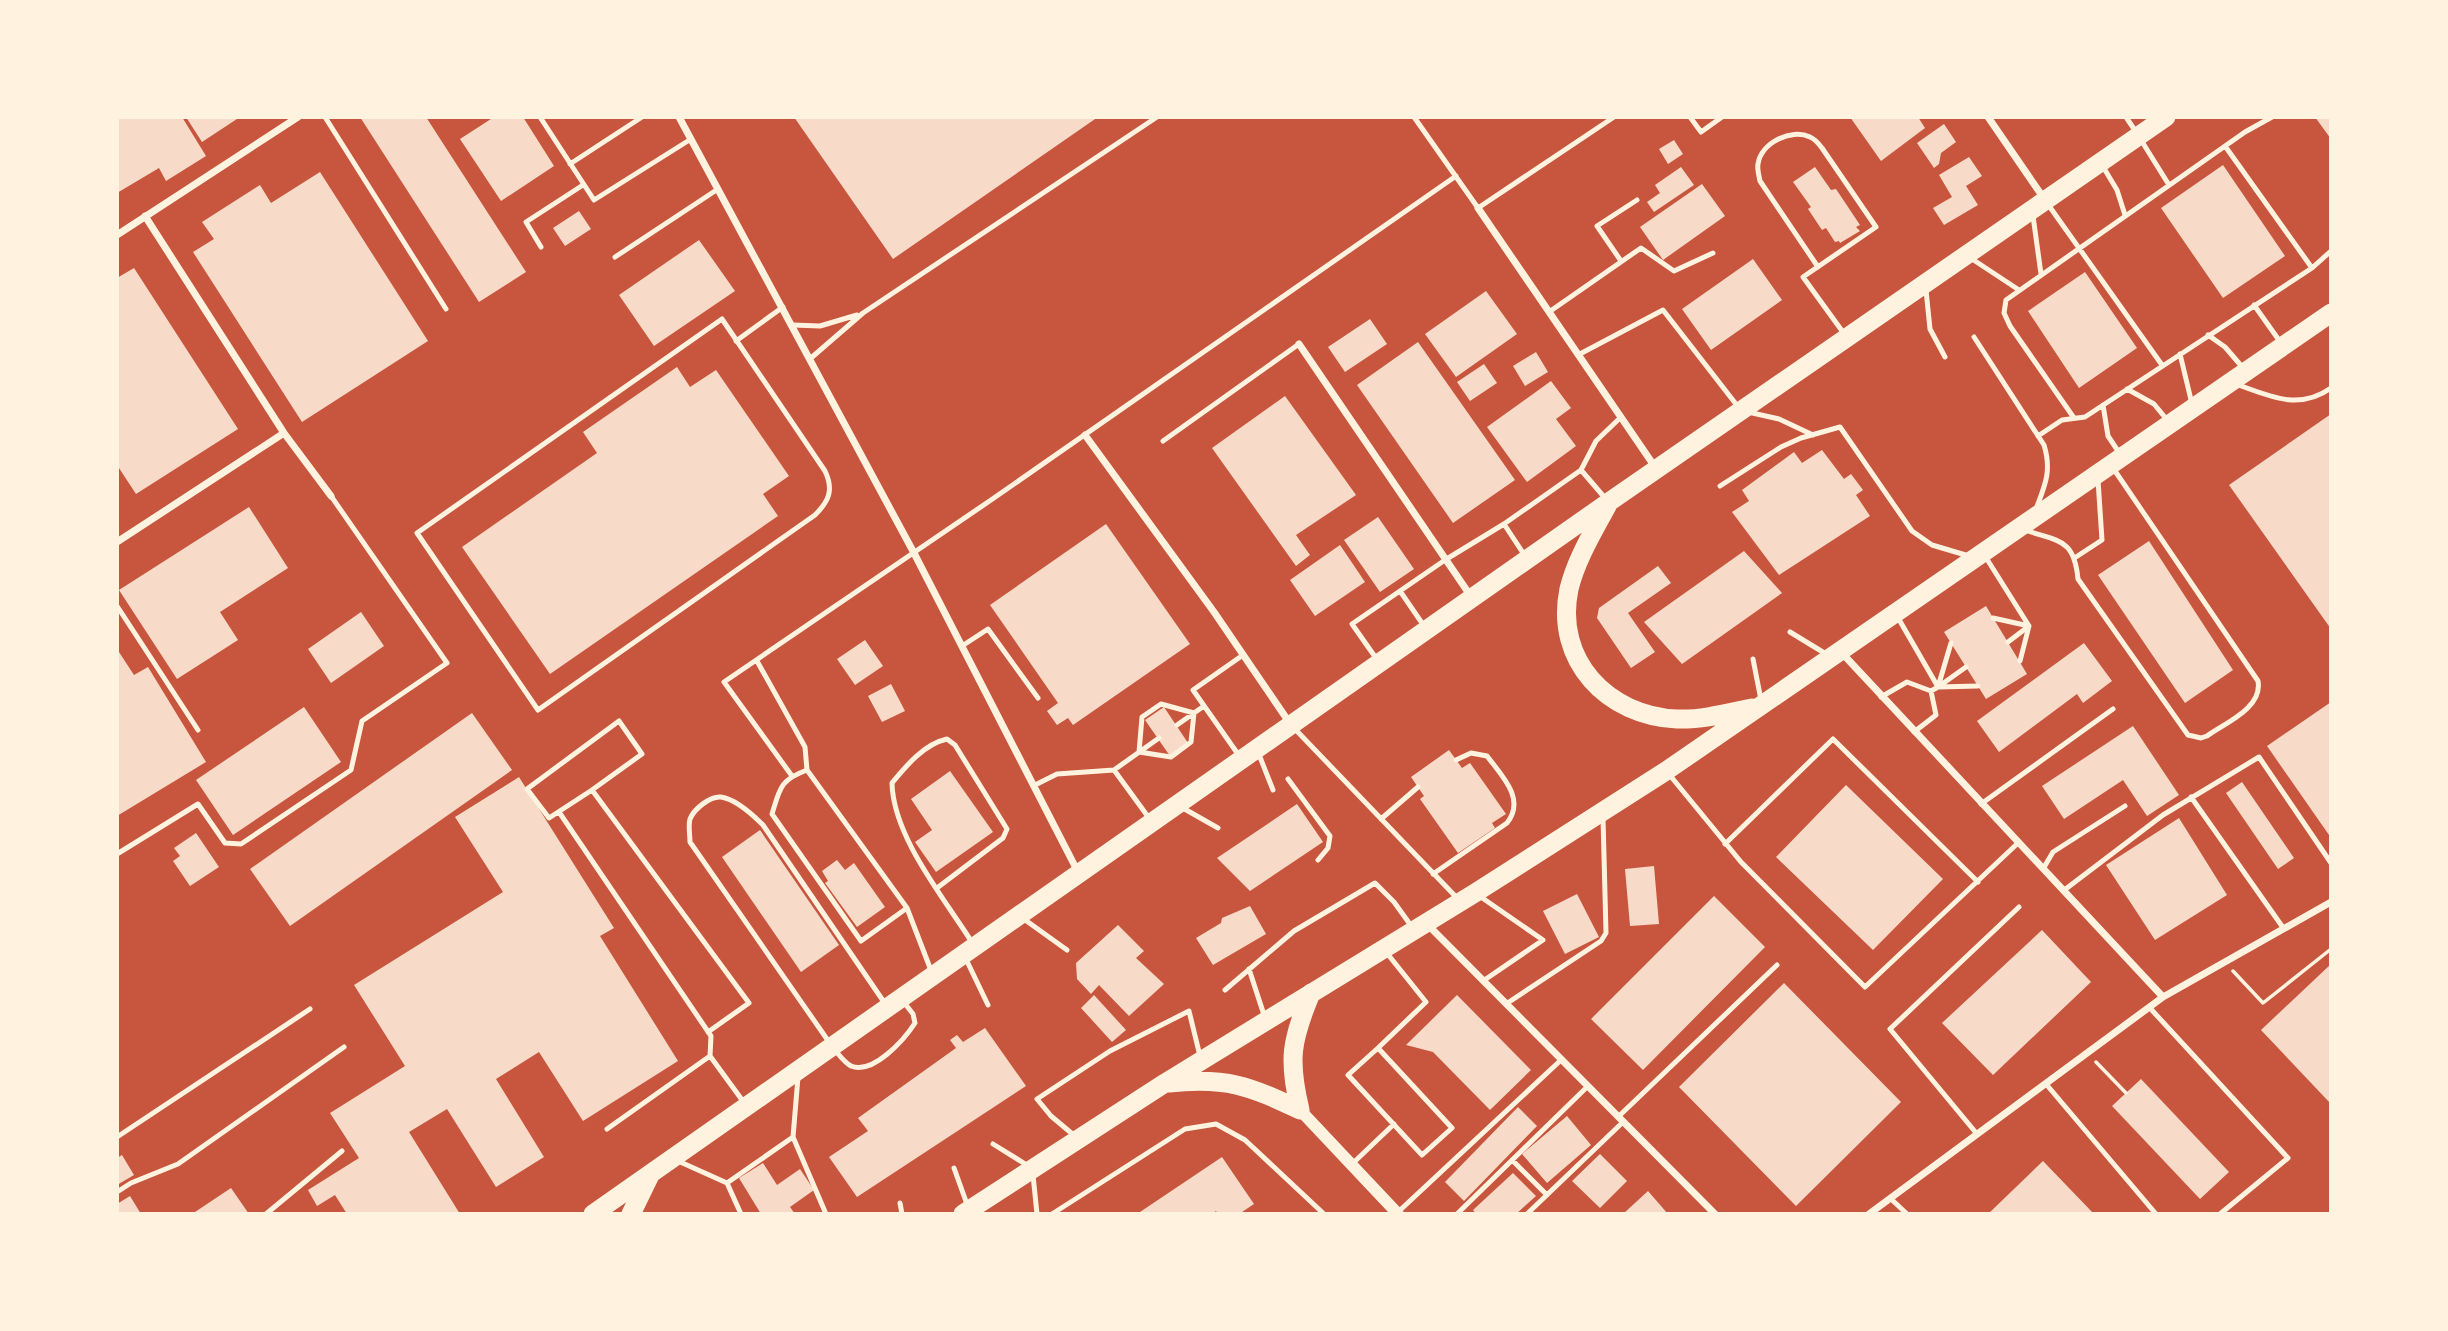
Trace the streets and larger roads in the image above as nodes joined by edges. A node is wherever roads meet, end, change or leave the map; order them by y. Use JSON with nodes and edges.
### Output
{"nodes":[{"id":1,"x":298,"y":117,"type":"edge"},
{"id":2,"x":679,"y":117,"type":"edge"},
{"id":3,"x":1988,"y":117,"type":"edge"},
{"id":4,"x":2166,"y":117,"type":"edge"},
{"id":5,"x":2039,"y":205,"type":"junction"},
{"id":6,"x":1478,"y":208,"type":"road end"},
{"id":7,"x":145,"y":216,"type":"junction"},
{"id":8,"x":117,"y":235,"type":"edge"},
{"id":9,"x":2331,"y":313,"type":"edge"},
{"id":10,"x":1298,"y":344,"type":"road end"},
{"id":11,"x":285,"y":433,"type":"junction"},
{"id":12,"x":1085,"y":435,"type":"road end"},
{"id":13,"x":1656,"y":470,"type":"junction"},
{"id":14,"x":331,"y":496,"type":"road end"},
{"id":15,"x":1609,"y":502,"type":"junction"},
{"id":16,"x":117,"y":542,"type":"edge"},
{"id":17,"x":1472,"y":598,"type":"junction"},
{"id":18,"x":1836,"y":654,"type":"junction"},
{"id":19,"x":1762,"y":706,"type":"junction"},
{"id":20,"x":1291,"y":725,"type":"junction"},
{"id":21,"x":1079,"y":874,"type":"junction"},
{"id":22,"x":2331,"y":902,"type":"edge"},
{"id":23,"x":1420,"y":926,"type":"junction"},
{"id":24,"x":1311,"y":993,"type":"junction"},
{"id":25,"x":2163,"y":997,"type":"junction"},
{"id":26,"x":1165,"y":1083,"type":"junction"},
{"id":27,"x":1300,"y":1110,"type":"junction"},
{"id":28,"x":650,"y":1174,"type":"junction"},
{"id":29,"x":966,"y":1212,"type":"edge"},
{"id":30,"x":593,"y":1214,"type":"edge"},
{"id":31,"x":631,"y":1214,"type":"edge"},
{"id":32,"x":1397,"y":1214,"type":"edge"},
{"id":33,"x":1715,"y":1214,"type":"edge"},
{"id":34,"x":1869,"y":1214,"type":"edge"}],
"edges":[{"from":1,"to":7,"type":"street"},
{"from":2,"to":21,"type":"street"},
{"from":3,"to":5,"type":"street"},
{"from":4,"to":5,"type":"highway"},
{"from":5,"to":13,"type":"highway"},
{"from":6,"to":13,"type":"street"},
{"from":7,"to":8,"type":"street"},
{"from":7,"to":11,"type":"street"},
{"from":9,"to":18,"type":"highway"},
{"from":10,"to":17,"type":"street"},
{"from":11,"to":14,"type":"street"},
{"from":11,"to":16,"type":"street"},
{"from":12,"to":20,"type":"street"},
{"from":13,"to":15,"type":"highway"},
{"from":15,"to":17,"type":"highway"},
{"from":15,"to":19,"type":"highway"},
{"from":17,"to":20,"type":"highway"},
{"from":18,"to":19,"type":"highway"},
{"from":18,"to":25,"type":"street"},
{"from":19,"to":23,"type":"highway"},
{"from":20,"to":21,"type":"highway"},
{"from":21,"to":28,"type":"highway"},
{"from":22,"to":25,"type":"street"},
{"from":23,"to":24,"type":"highway"},
{"from":23,"to":33,"type":"street"},
{"from":24,"to":26,"type":"highway"},
{"from":24,"to":27,"type":"highway"},
{"from":25,"to":34,"type":"street"},
{"from":26,"to":27,"type":"highway"},
{"from":26,"to":29,"type":"highway"},
{"from":27,"to":32,"type":"street"},
{"from":28,"to":30,"type":"highway"},
{"from":28,"to":31,"type":"highway"}]}
